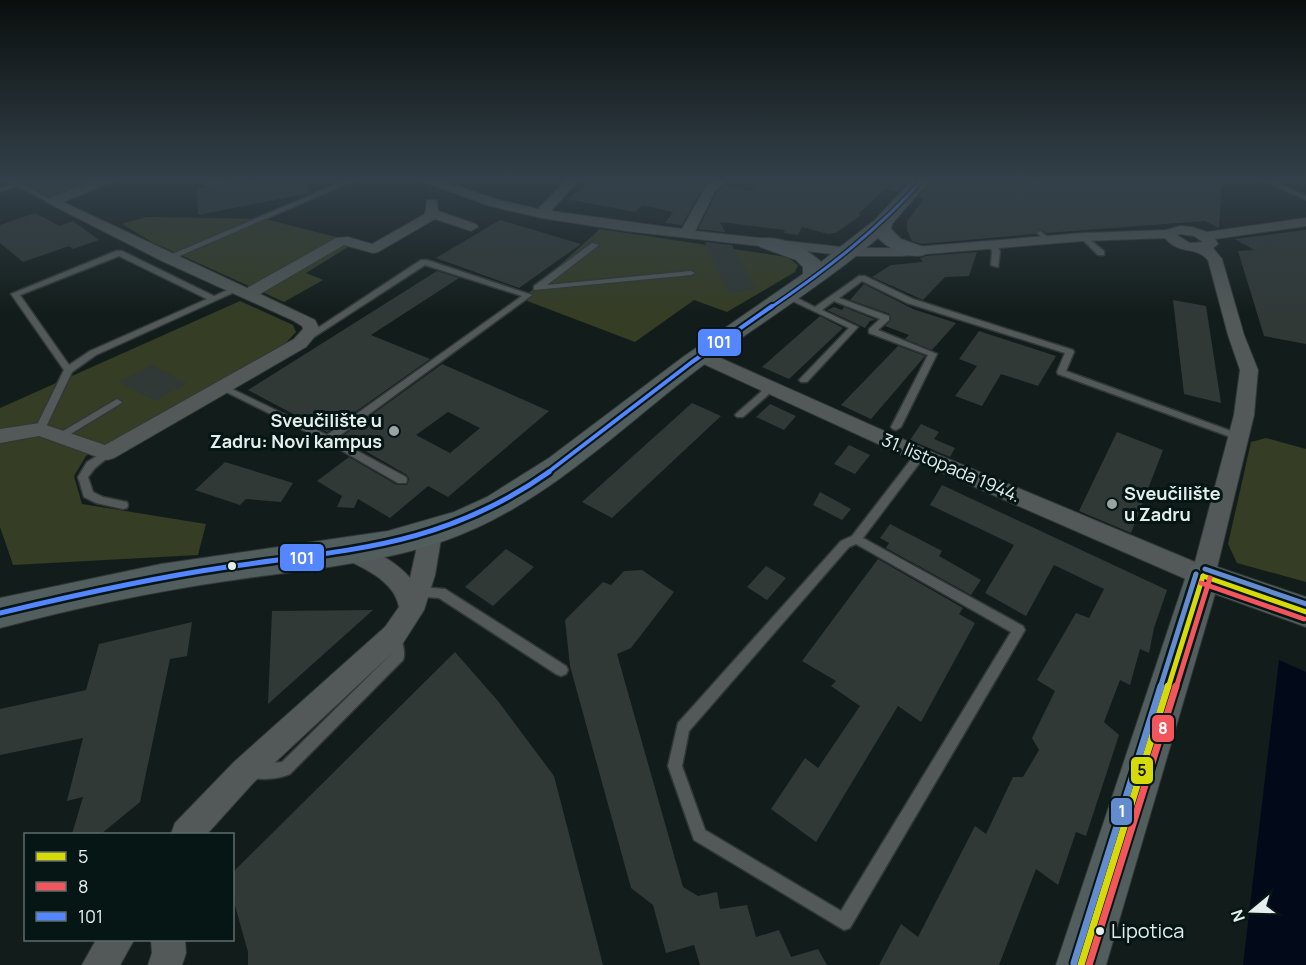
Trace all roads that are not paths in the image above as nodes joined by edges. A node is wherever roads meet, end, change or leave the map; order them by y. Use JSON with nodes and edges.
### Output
{"nodes":[{"id":1,"x":97,"y":224,"type":"edge"},
{"id":2,"x":249,"y":224,"type":"edge"},
{"id":3,"x":417,"y":224,"type":"edge"},
{"id":4,"x":463,"y":224,"type":"edge"},
{"id":5,"x":614,"y":224,"type":"edge"},
{"id":6,"x":691,"y":224,"type":"edge"},
{"id":7,"x":1296,"y":224,"type":"edge"},
{"id":8,"x":883,"y":225,"type":"joint"},
{"id":9,"x":471,"y":227,"type":"dead end"},
{"id":10,"x":686,"y":234,"type":"junction"},
{"id":11,"x":1083,"y":237,"type":"junction"},
{"id":12,"x":130,"y":240,"type":"junction"},
{"id":13,"x":1205,"y":242,"type":"junction"},
{"id":14,"x":766,"y":243,"type":"junction"},
{"id":15,"x":594,"y":245,"type":"dead end"},
{"id":16,"x":993,"y":246,"type":"junction"},
{"id":17,"x":917,"y":251,"type":"junction"},
{"id":18,"x":850,"y":252,"type":"junction"},
{"id":19,"x":118,"y":253,"type":"junction"},
{"id":20,"x":1101,"y":253,"type":"dead end"},
{"id":21,"x":167,"y":258,"type":"junction"},
{"id":22,"x":995,"y":265,"type":"dead end"},
{"id":23,"x":691,"y":273,"type":"dead end"},
{"id":24,"x":814,"y":277,"type":"junction"},
{"id":25,"x":537,"y":288,"type":"junction"},
{"id":26,"x":241,"y":292,"type":"junction"},
{"id":27,"x":528,"y":295,"type":"junction"},
{"id":28,"x":786,"y":296,"type":"junction"},
{"id":29,"x":833,"y":298,"type":"junction"},
{"id":30,"x":213,"y":300,"type":"junction"},
{"id":31,"x":816,"y":310,"type":"junction"},
{"id":32,"x":308,"y":337,"type":"junction"},
{"id":33,"x":701,"y":356,"type":"junction"},
{"id":34,"x":68,"y":370,"type":"junction"},
{"id":35,"x":804,"y":380,"type":"dead end"},
{"id":36,"x":767,"y":387,"type":"junction"},
{"id":37,"x":223,"y":388,"type":"junction"},
{"id":38,"x":117,"y":402,"type":"dead end"},
{"id":39,"x":740,"y":415,"type":"dead end"},
{"id":40,"x":896,"y":427,"type":"dead end"},
{"id":41,"x":40,"y":429,"type":"junction"},
{"id":42,"x":0,"y":436,"type":"edge"},
{"id":43,"x":61,"y":436,"type":"junction"},
{"id":44,"x":1239,"y":437,"type":"junction"},
{"id":45,"x":328,"y":439,"type":"junction"},
{"id":46,"x":107,"y":453,"type":"junction"},
{"id":47,"x":920,"y":455,"type":"junction"},
{"id":48,"x":402,"y":480,"type":"dead end"},
{"id":49,"x":123,"y":505,"type":"dead end"},
{"id":50,"x":431,"y":533,"type":"junction"},
{"id":51,"x":856,"y":539,"type":"junction"},
{"id":52,"x":349,"y":551,"type":"junction"},
{"id":53,"x":1203,"y":576,"type":"junction"},
{"id":54,"x":415,"y":601,"type":"junction"},
{"id":55,"x":1306,"y":612,"type":"edge"},
{"id":56,"x":0,"y":613,"type":"edge"},
{"id":57,"x":561,"y":670,"type":"dead end"},
{"id":58,"x":187,"y":833,"type":"edge"},
{"id":59,"x":116,"y":941,"type":"edge"},
{"id":60,"x":168,"y":941,"type":"edge"},
{"id":61,"x":99,"y":965,"type":"edge"},
{"id":62,"x":165,"y":965,"type":"edge"},
{"id":63,"x":1081,"y":965,"type":"edge"}],
"edges":[{"from":1,"to":12,"type":"street"},
{"from":2,"to":21,"type":"lane"},
{"from":3,"to":26,"type":"street"},
{"from":4,"to":9,"type":"street"},
{"from":5,"to":10,"type":"street"},
{"from":6,"to":10,"type":"street"},
{"from":7,"to":13,"type":"street"},
{"from":8,"to":17,"type":"main road"},
{"from":8,"to":18,"type":"main road"},
{"from":10,"to":14,"type":"street"},
{"from":11,"to":13,"type":"street"},
{"from":11,"to":16,"type":"street"},
{"from":11,"to":20,"type":"lane"},
{"from":12,"to":19,"type":"lane"},
{"from":12,"to":21,"type":"street"},
{"from":13,"to":44,"type":"street"},
{"from":14,"to":18,"type":"street"},
{"from":14,"to":24,"type":"main road"},
{"from":15,"to":25,"type":"lane"},
{"from":16,"to":17,"type":"street"},
{"from":16,"to":22,"type":"lane"},
{"from":17,"to":18,"type":"street"},
{"from":18,"to":24,"type":"main road"},
{"from":19,"to":30,"type":"lane"},
{"from":19,"to":34,"type":"lane"},
{"from":21,"to":26,"type":"street"},
{"from":23,"to":25,"type":"lane"},
{"from":24,"to":28,"type":"main road"},
{"from":25,"to":27,"type":"lane"},
{"from":26,"to":30,"type":"lane"},
{"from":26,"to":32,"type":"street"},
{"from":27,"to":32,"type":"lane"},
{"from":27,"to":45,"type":"lane"},
{"from":28,"to":31,"type":"lane"},
{"from":28,"to":33,"type":"main road"},
{"from":29,"to":31,"type":"lane"},
{"from":29,"to":40,"type":"lane"},
{"from":29,"to":44,"type":"lane"},
{"from":30,"to":34,"type":"lane"},
{"from":31,"to":35,"type":"lane"},
{"from":32,"to":37,"type":"street"},
{"from":33,"to":36,"type":"street","name":"31. listopada 1944."},
{"from":33,"to":50,"type":"main road"},
{"from":34,"to":41,"type":"lane"},
{"from":36,"to":39,"type":"lane"},
{"from":36,"to":47,"type":"street","name":"31. listopada 1944."},
{"from":37,"to":45,"type":"lane"},
{"from":37,"to":46,"type":"street"},
{"from":38,"to":43,"type":"lane"},
{"from":41,"to":42,"type":"street"},
{"from":41,"to":43,"type":"street"},
{"from":43,"to":46,"type":"street"},
{"from":44,"to":53,"type":"street"},
{"from":45,"to":48,"type":"lane"},
{"from":46,"to":49,"type":"lane"},
{"from":47,"to":51,"type":"lane"},
{"from":47,"to":53,"type":"street","name":"31. listopada 1944."},
{"from":50,"to":52,"type":"main road"},
{"from":50,"to":54,"type":"street"},
{"from":51,"to":51,"type":"lane"},
{"from":52,"to":54,"type":"street"},
{"from":52,"to":56,"type":"main road"},
{"from":53,"to":55,"type":"main road"},
{"from":53,"to":63,"type":"main road"},
{"from":54,"to":57,"type":"lane"},
{"from":54,"to":58,"type":"street"},
{"from":59,"to":61,"type":"street"},
{"from":60,"to":62,"type":"street"}]}
